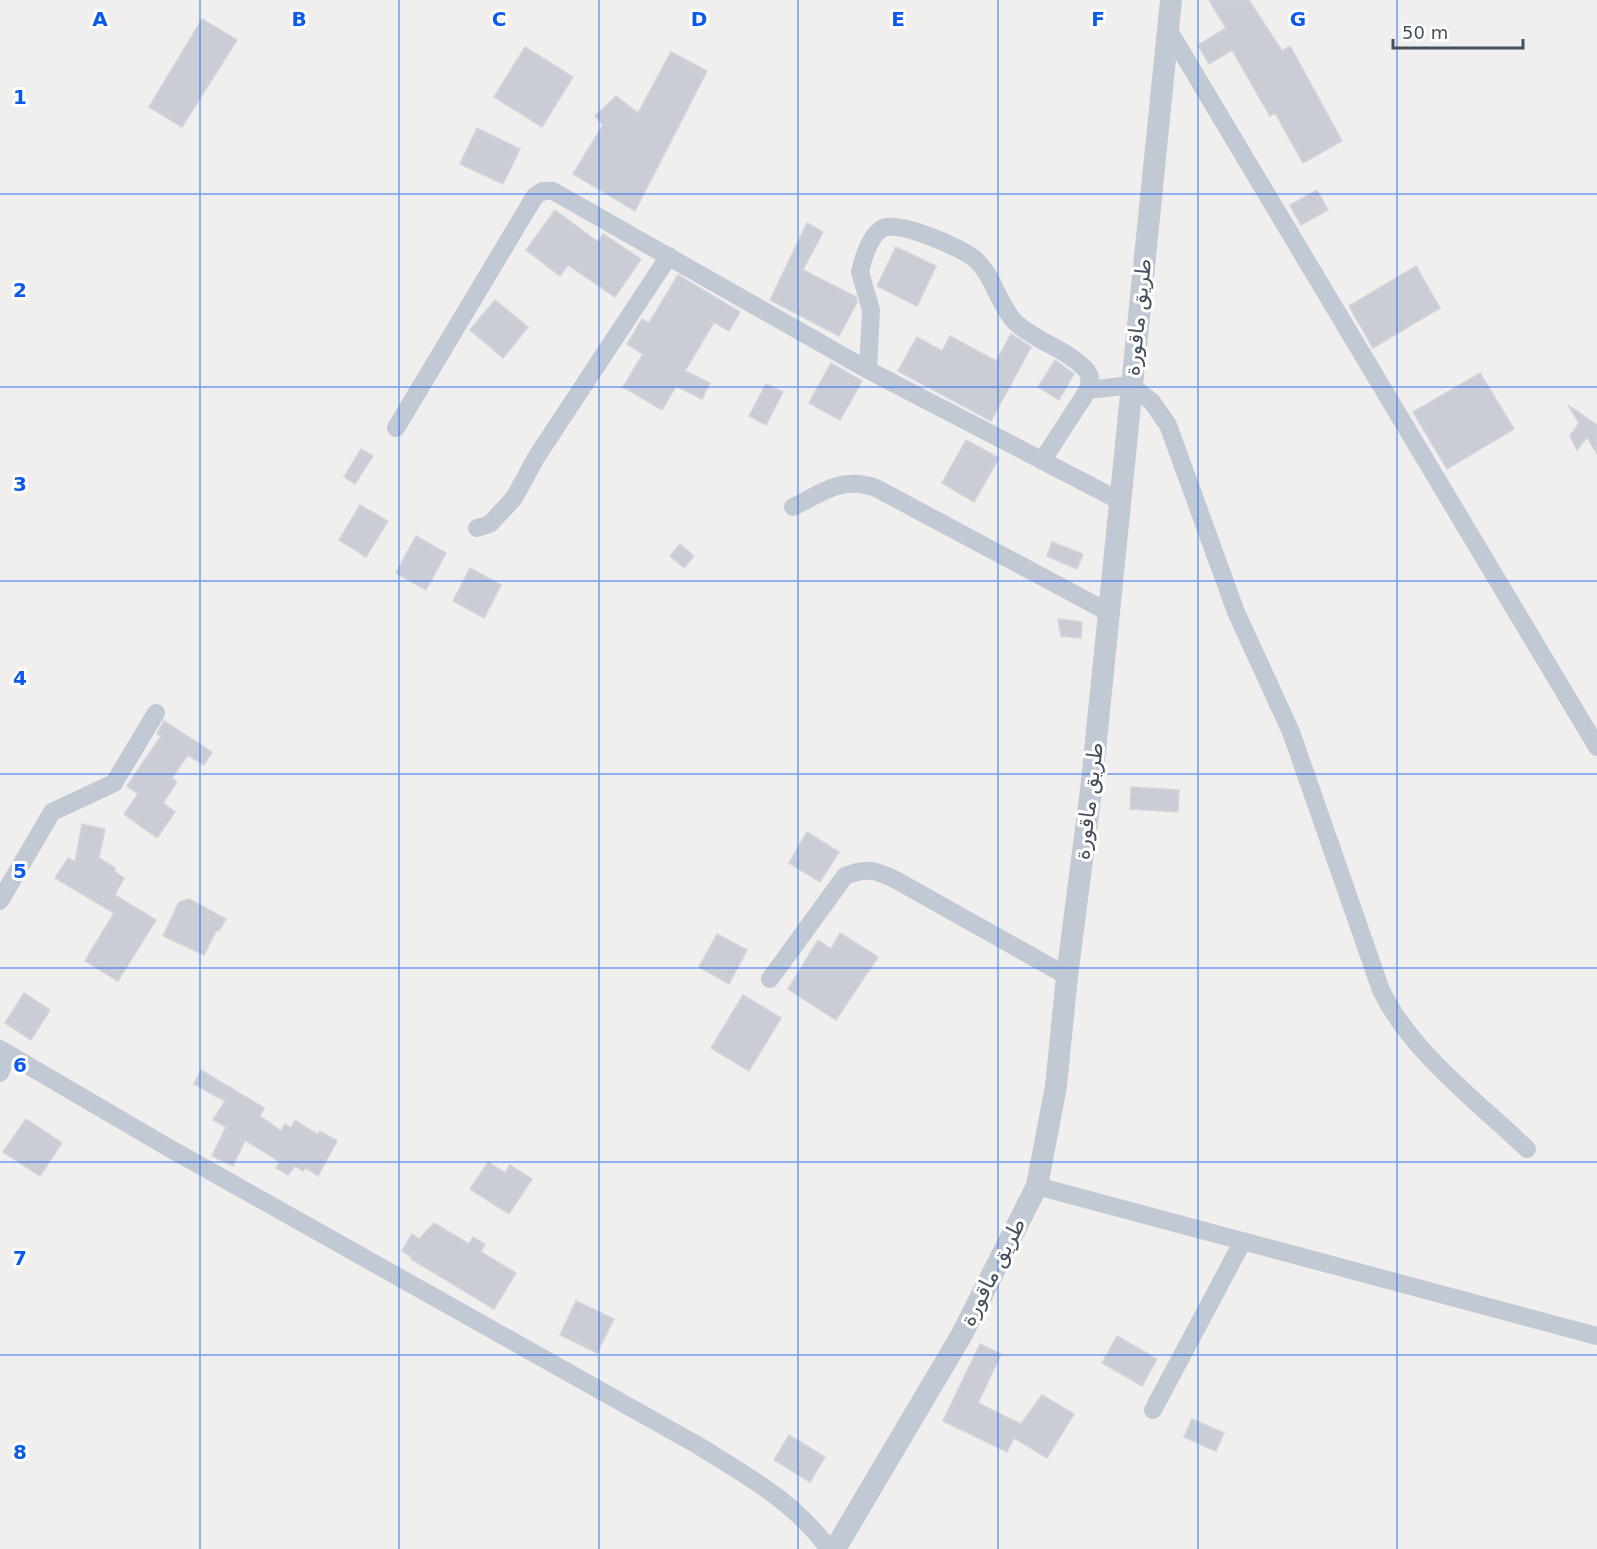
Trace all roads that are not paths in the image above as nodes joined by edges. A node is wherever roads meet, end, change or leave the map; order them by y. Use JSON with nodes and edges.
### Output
{"nodes":[{"id":1,"x":1171,"y":0,"type":"edge"},
{"id":2,"x":1168,"y":29,"type":"junction"},
{"id":3,"x":669,"y":256,"type":"junction"},
{"id":4,"x":868,"y":370,"type":"junction"},
{"id":5,"x":1131,"y":385,"type":"junction"},
{"id":6,"x":1088,"y":390,"type":"junction"},
{"id":7,"x":396,"y":428,"type":"dead end"},
{"id":8,"x":1042,"y":460,"type":"junction"},
{"id":9,"x":1120,"y":501,"type":"junction"},
{"id":10,"x":793,"y":507,"type":"dead end"},
{"id":11,"x":477,"y":528,"type":"dead end"},
{"id":12,"x":1108,"y":612,"type":"junction"},
{"id":13,"x":156,"y":713,"type":"dead end"},
{"id":14,"x":1597,"y":747,"type":"edge"},
{"id":15,"x":0,"y":901,"type":"edge"},
{"id":16,"x":1067,"y":976,"type":"junction"},
{"id":17,"x":770,"y":979,"type":"dead end"},
{"id":18,"x":4,"y":1052,"type":"edge"},
{"id":19,"x":0,"y":1073,"type":"edge"},
{"id":20,"x":1527,"y":1149,"type":"dead end"},
{"id":21,"x":1037,"y":1186,"type":"junction"},
{"id":22,"x":1243,"y":1240,"type":"junction"},
{"id":23,"x":1597,"y":1336,"type":"edge"},
{"id":24,"x":1153,"y":1410,"type":"dead end"},
{"id":25,"x":829,"y":1549,"type":"edge"},
{"id":26,"x":835,"y":1549,"type":"edge"}],
"edges":[{"from":1,"to":2,"type":"street","name":"طريق ماقورة"},
{"from":2,"to":5,"type":"street","name":"طريق ماقورة"},
{"from":2,"to":14,"type":"street"},
{"from":3,"to":4,"type":"street"},
{"from":3,"to":7,"type":"street"},
{"from":3,"to":11,"type":"street"},
{"from":4,"to":6,"type":"street"},
{"from":4,"to":8,"type":"street"},
{"from":5,"to":6,"type":"street"},
{"from":5,"to":9,"type":"street","name":"طريق ماقورة"},
{"from":5,"to":20,"type":"street"},
{"from":6,"to":8,"type":"street"},
{"from":8,"to":9,"type":"street"},
{"from":9,"to":12,"type":"street","name":"طريق ماقورة"},
{"from":10,"to":12,"type":"street"},
{"from":12,"to":16,"type":"street","name":"طريق ماقورة"},
{"from":13,"to":15,"type":"street"},
{"from":16,"to":17,"type":"street"},
{"from":16,"to":21,"type":"street","name":"طريق ماقورة"},
{"from":18,"to":19,"type":"street"},
{"from":18,"to":25,"type":"street"},
{"from":21,"to":22,"type":"street"},
{"from":21,"to":26,"type":"street","name":"طريق ماقورة"},
{"from":22,"to":23,"type":"street"},
{"from":22,"to":24,"type":"street"}]}
